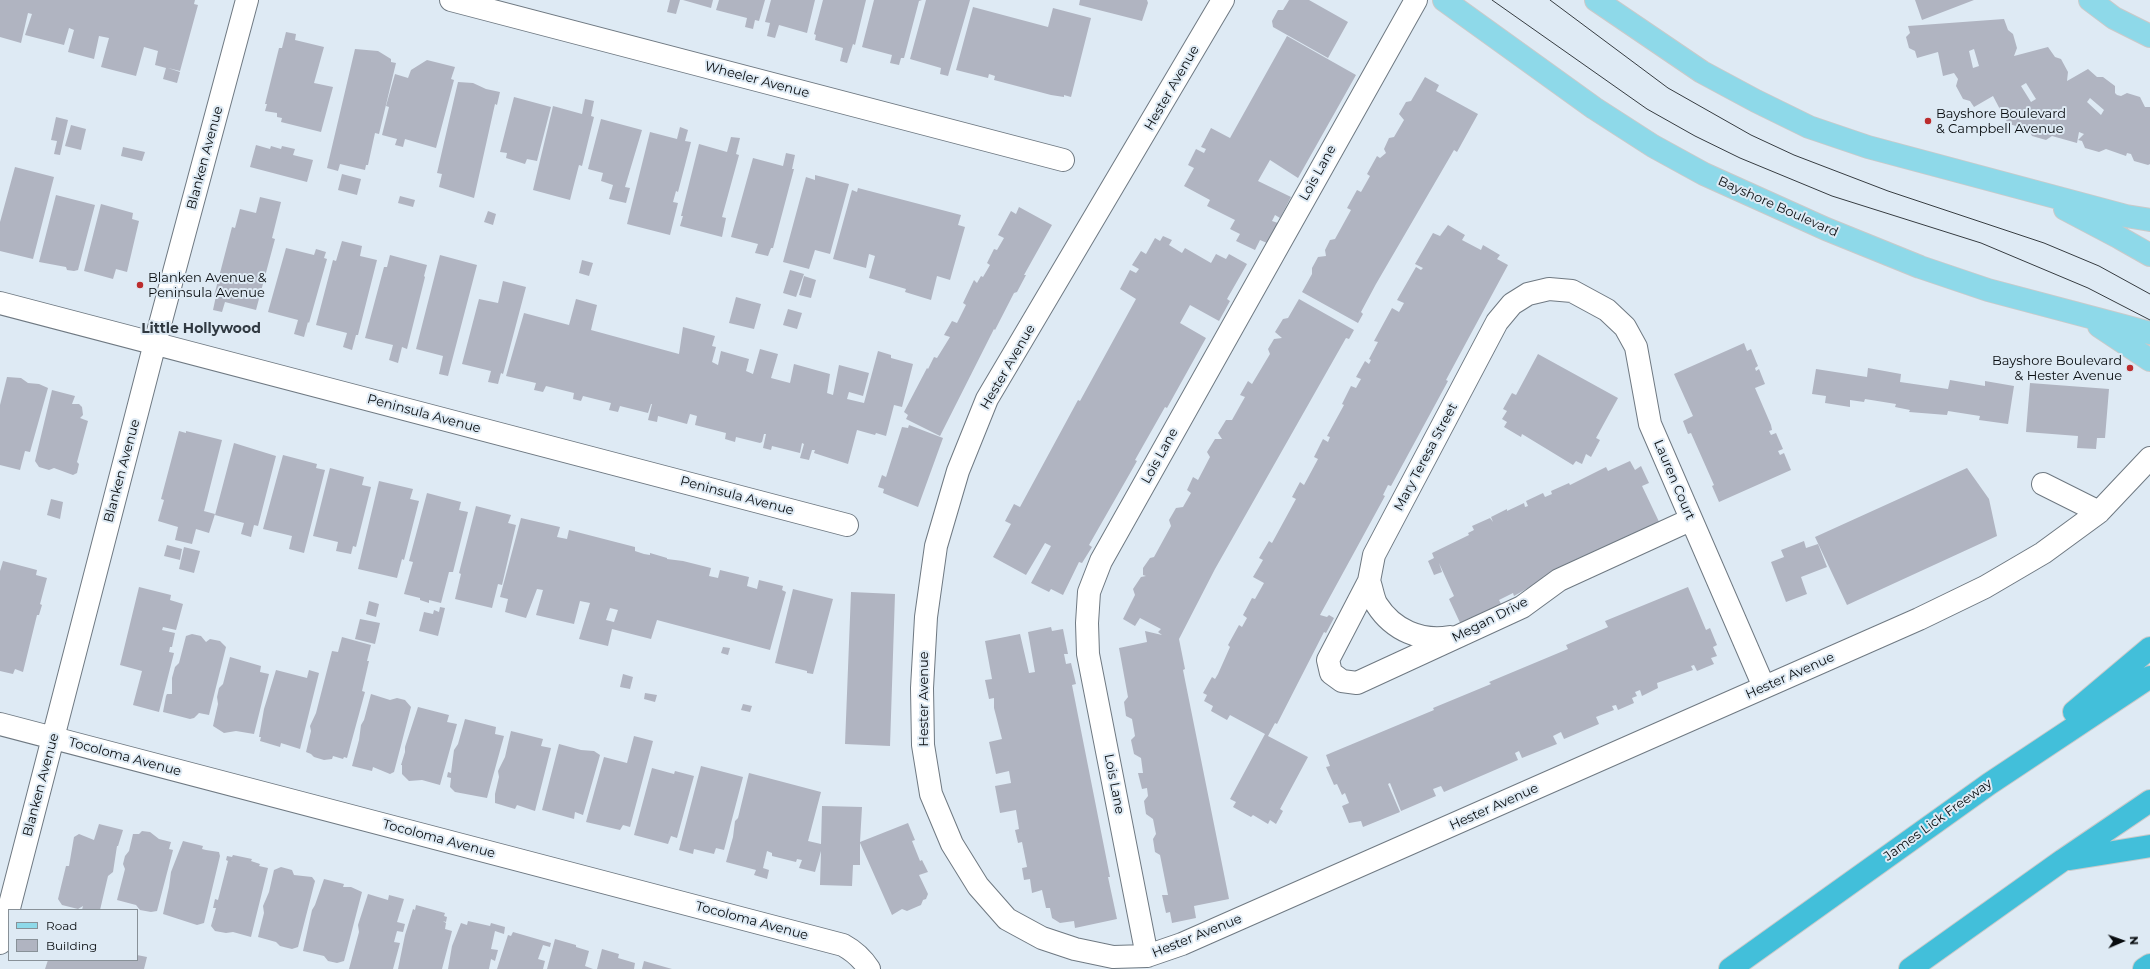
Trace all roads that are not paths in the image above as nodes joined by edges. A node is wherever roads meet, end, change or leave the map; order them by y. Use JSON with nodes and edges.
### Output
{"nodes":[{"id":1,"x":247,"y":0,"type":"edge"},
{"id":2,"x":451,"y":0,"type":"edge"},
{"id":3,"x":1223,"y":0,"type":"edge"},
{"id":4,"x":1416,"y":0,"type":"edge"},
{"id":5,"x":1444,"y":0,"type":"edge"},
{"id":6,"x":1596,"y":0,"type":"edge"},
{"id":7,"x":2090,"y":0,"type":"edge"},
{"id":8,"x":2150,"y":36,"type":"edge"},
{"id":9,"x":1063,"y":160,"type":"dead end"},
{"id":10,"x":2025,"y":189,"type":"junction"},
{"id":11,"x":2150,"y":220,"type":"edge"},
{"id":12,"x":2150,"y":255,"type":"edge"},
{"id":13,"x":1572,"y":291,"type":"joint"},
{"id":14,"x":0,"y":303,"type":"edge"},
{"id":15,"x":2082,"y":315,"type":"junction"},
{"id":16,"x":2150,"y":333,"type":"edge"},
{"id":17,"x":156,"y":343,"type":"junction"},
{"id":18,"x":2150,"y":360,"type":"edge"},
{"id":19,"x":2150,"y":458,"type":"edge"},
{"id":20,"x":2043,"y":484,"type":"dead end"},
{"id":21,"x":2099,"y":512,"type":"junction"},
{"id":22,"x":1690,"y":520,"type":"junction"},
{"id":23,"x":847,"y":525,"type":"dead end"},
{"id":24,"x":1369,"y":581,"type":"junction"},
{"id":25,"x":1463,"y":634,"type":"junction"},
{"id":26,"x":2150,"y":648,"type":"edge"},
{"id":27,"x":1331,"y":673,"type":"joint"},
{"id":28,"x":2150,"y":677,"type":"edge"},
{"id":29,"x":1764,"y":688,"type":"junction"},
{"id":30,"x":0,"y":724,"type":"edge"},
{"id":31,"x":53,"y":738,"type":"junction"},
{"id":32,"x":1989,"y":784,"type":"junction"},
{"id":33,"x":2150,"y":801,"type":"edge"},
{"id":34,"x":2150,"y":846,"type":"edge"},
{"id":35,"x":2063,"y":860,"type":"junction"},
{"id":36,"x":9,"y":909,"type":"edge"},
{"id":37,"x":8,"y":912,"type":"edge"},
{"id":38,"x":0,"y":943,"type":"edge"},
{"id":39,"x":1147,"y":956,"type":"junction"},
{"id":40,"x":2150,"y":965,"type":"edge"},
{"id":41,"x":869,"y":969,"type":"edge"},
{"id":42,"x":1730,"y":969,"type":"edge"},
{"id":43,"x":1910,"y":969,"type":"edge"},
{"id":44,"x":2144,"y":969,"type":"edge"}],
"edges":[{"from":1,"to":17,"type":"street","name":"Blanken Avenue"},
{"from":2,"to":9,"type":"street","name":"Wheeler Avenue"},
{"from":3,"to":39,"type":"street","name":"Hester Avenue"},
{"from":4,"to":39,"type":"street","name":"Lois Lane"},
{"from":5,"to":15,"type":"main road","name":"Bayshore Boulevard"},
{"from":6,"to":10,"type":"main road"},
{"from":7,"to":8,"type":"main road"},
{"from":10,"to":11,"type":"main road"},
{"from":10,"to":12,"type":"main road"},
{"from":13,"to":22,"type":"street","name":"Lauren Court"},
{"from":13,"to":24,"type":"street","name":"Mary Teresa Street"},
{"from":14,"to":17,"type":"street","name":"Peninsula Avenue"},
{"from":15,"to":16,"type":"main road","name":"Bayshore Boulevard"},
{"from":15,"to":18,"type":"main road"},
{"from":17,"to":23,"type":"street","name":"Peninsula Avenue"},
{"from":17,"to":31,"type":"street","name":"Blanken Avenue"},
{"from":19,"to":21,"type":"street","name":"Hester Avenue"},
{"from":20,"to":21,"type":"street"},
{"from":21,"to":29,"type":"street","name":"Hester Avenue"},
{"from":22,"to":25,"type":"street","name":"Megan Drive"},
{"from":22,"to":29,"type":"street","name":"Lauren Court"},
{"from":24,"to":25,"type":"street"},
{"from":24,"to":27,"type":"street","name":"Mary Teresa Street"},
{"from":25,"to":27,"type":"street","name":"Megan Drive"},
{"from":26,"to":32,"type":"highway"},
{"from":28,"to":32,"type":"highway","name":"James Lick Freeway"},
{"from":29,"to":39,"type":"street","name":"Hester Avenue"},
{"from":30,"to":31,"type":"street","name":"Tocoloma Avenue"},
{"from":31,"to":36,"type":"street","name":"Blanken Avenue"},
{"from":31,"to":41,"type":"street","name":"Tocoloma Avenue"},
{"from":32,"to":42,"type":"highway","name":"James Lick Freeway"},
{"from":33,"to":35,"type":"highway"},
{"from":34,"to":35,"type":"highway"},
{"from":35,"to":43,"type":"highway"},
{"from":37,"to":38,"type":"street","name":"Blanken Avenue"},
{"from":40,"to":44,"type":"highway"}]}
